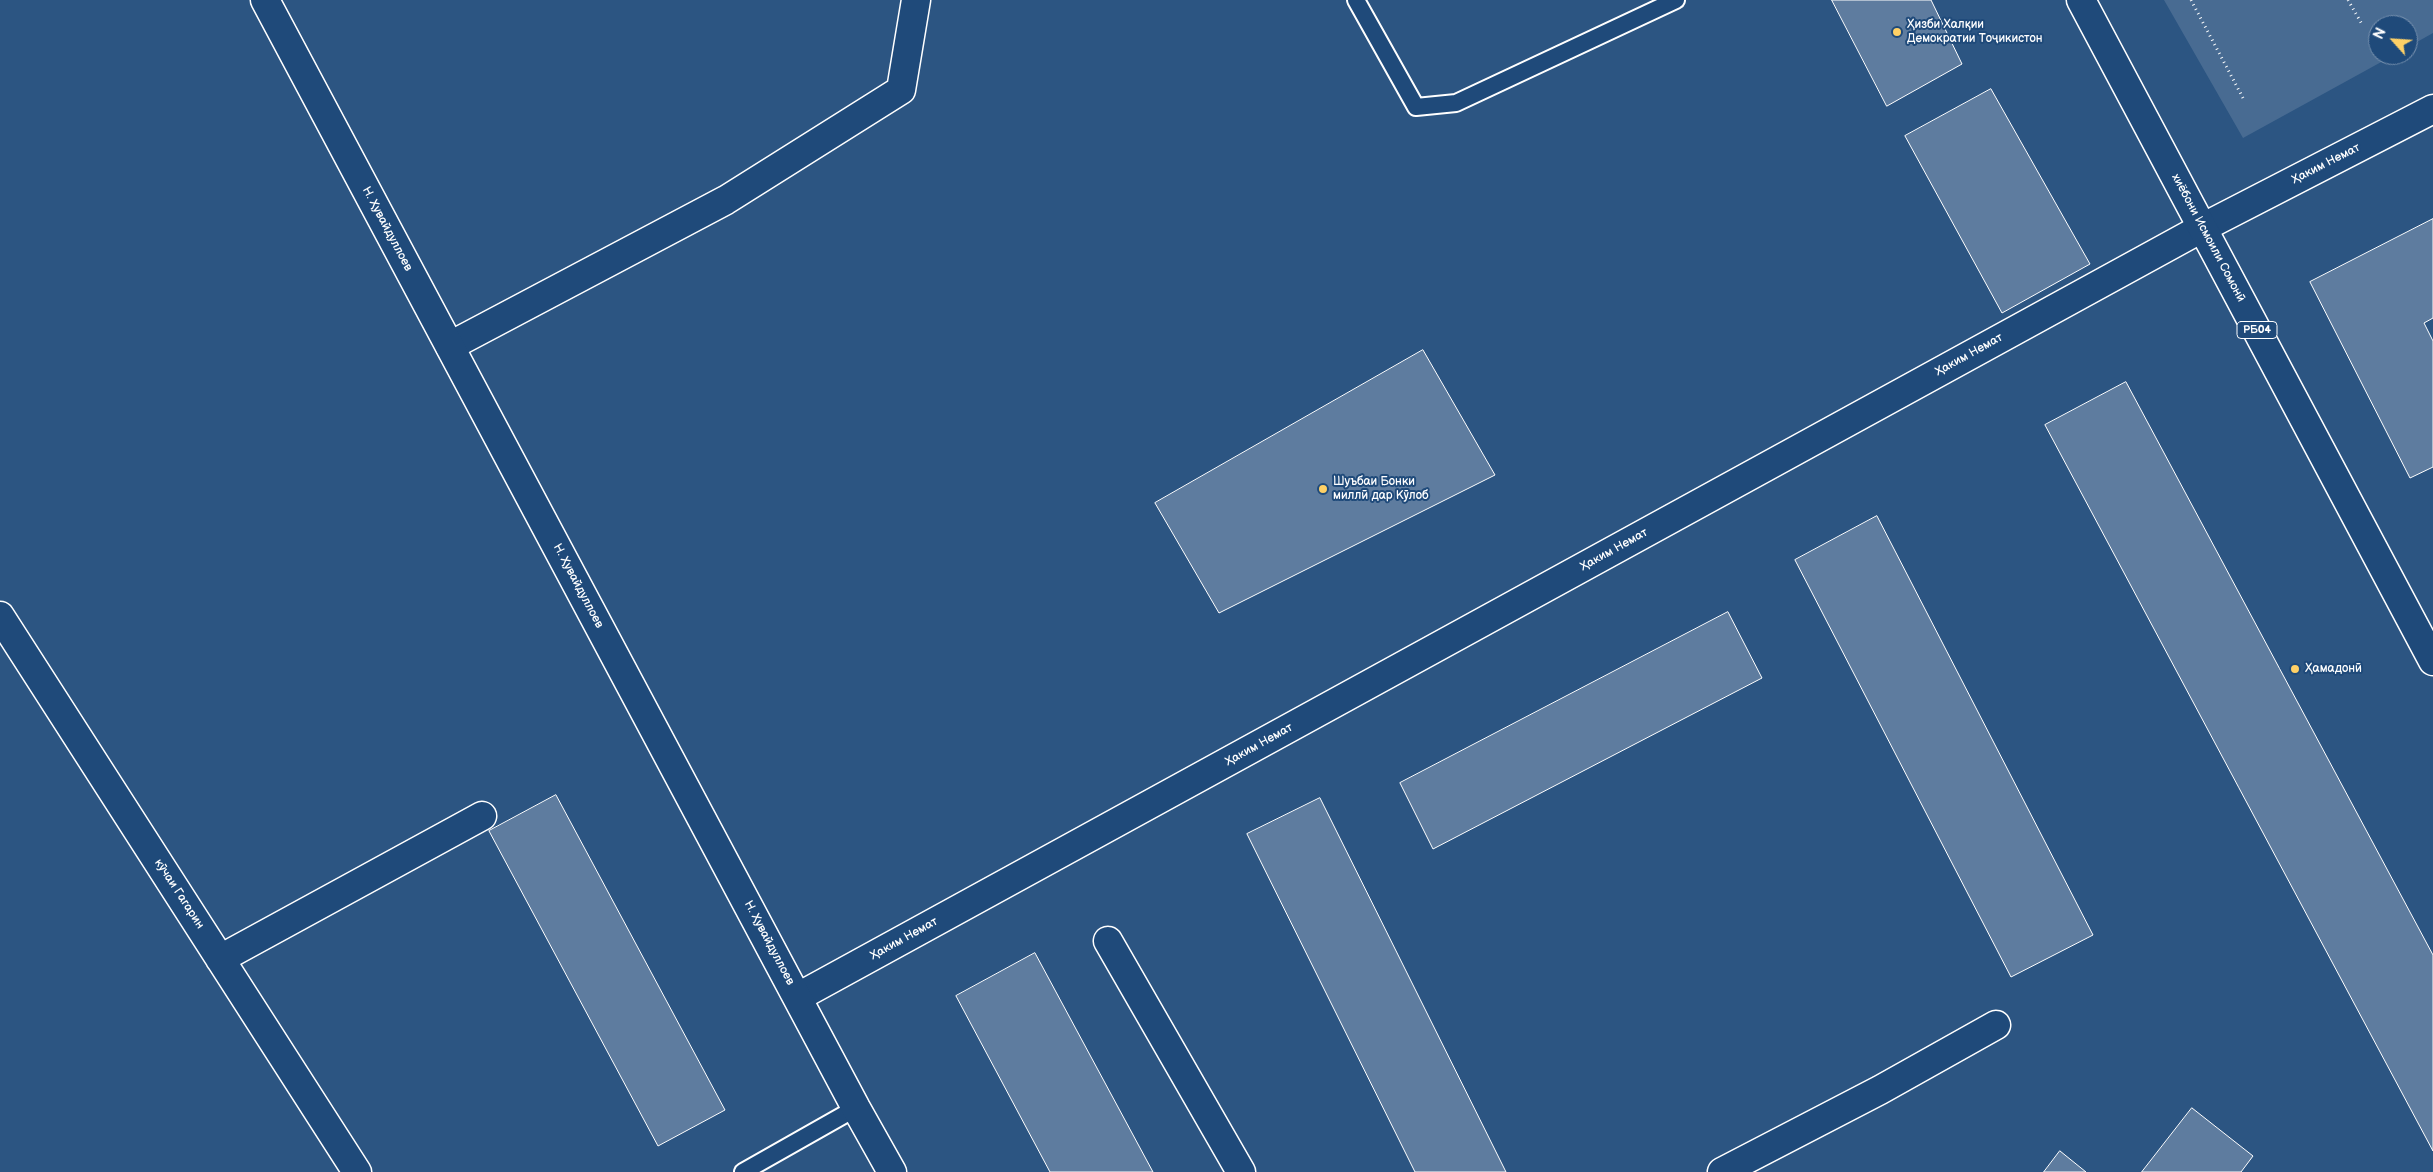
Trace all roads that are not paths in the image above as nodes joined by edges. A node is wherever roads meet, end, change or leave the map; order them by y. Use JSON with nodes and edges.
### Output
{"nodes":[{"id":1,"x":265,"y":0,"type":"edge"},
{"id":2,"x":916,"y":0,"type":"edge"},
{"id":3,"x":1356,"y":0,"type":"edge"},
{"id":4,"x":1676,"y":0,"type":"edge"},
{"id":5,"x":2081,"y":0,"type":"edge"},
{"id":6,"x":2433,"y":109,"type":"edge"},
{"id":7,"x":2202,"y":228,"type":"junction"},
{"id":8,"x":450,"y":346,"type":"junction"},
{"id":9,"x":0,"y":616,"type":"edge"},
{"id":10,"x":2433,"y":661,"type":"edge"},
{"id":11,"x":482,"y":816,"type":"dead end"},
{"id":12,"x":1108,"y":941,"type":"dead end"},
{"id":13,"x":220,"y":959,"type":"junction"},
{"id":14,"x":798,"y":997,"type":"junction"},
{"id":15,"x":1996,"y":1025,"type":"dead end"},
{"id":16,"x":856,"y":1108,"type":"junction"},
{"id":17,"x":357,"y":1172,"type":"edge"},
{"id":18,"x":743,"y":1172,"type":"edge"},
{"id":19,"x":892,"y":1172,"type":"edge"},
{"id":20,"x":1241,"y":1172,"type":"edge"},
{"id":21,"x":1722,"y":1172,"type":"edge"}],
"edges":[{"from":1,"to":8,"type":"street","name":"Н. Ҳувайдуллоев"},
{"from":2,"to":8,"type":"street"},
{"from":3,"to":4,"type":"lane"},
{"from":5,"to":7,"type":"street","name":"хиёбони Исмоили Сомонӣ","number":"РБ04"},
{"from":6,"to":7,"type":"street","name":"Ҳаким Немат"},
{"from":7,"to":10,"type":"street","name":"хиёбони Исмоили Сомонӣ","number":"РБ04"},
{"from":7,"to":14,"type":"street","name":"Ҳаким Немат"},
{"from":8,"to":14,"type":"street","name":"Н. Ҳувайдуллоев"},
{"from":9,"to":13,"type":"street","name":"кӯчаи Гагарин"},
{"from":11,"to":13,"type":"street"},
{"from":12,"to":20,"type":"street"},
{"from":13,"to":17,"type":"street","name":"кӯчаи Гагарин"},
{"from":14,"to":16,"type":"street","name":"Н. Ҳувайдуллоев"},
{"from":15,"to":21,"type":"street"},
{"from":16,"to":18,"type":"lane"},
{"from":16,"to":19,"type":"street","name":"Н. Ҳувайдуллоев"}]}
